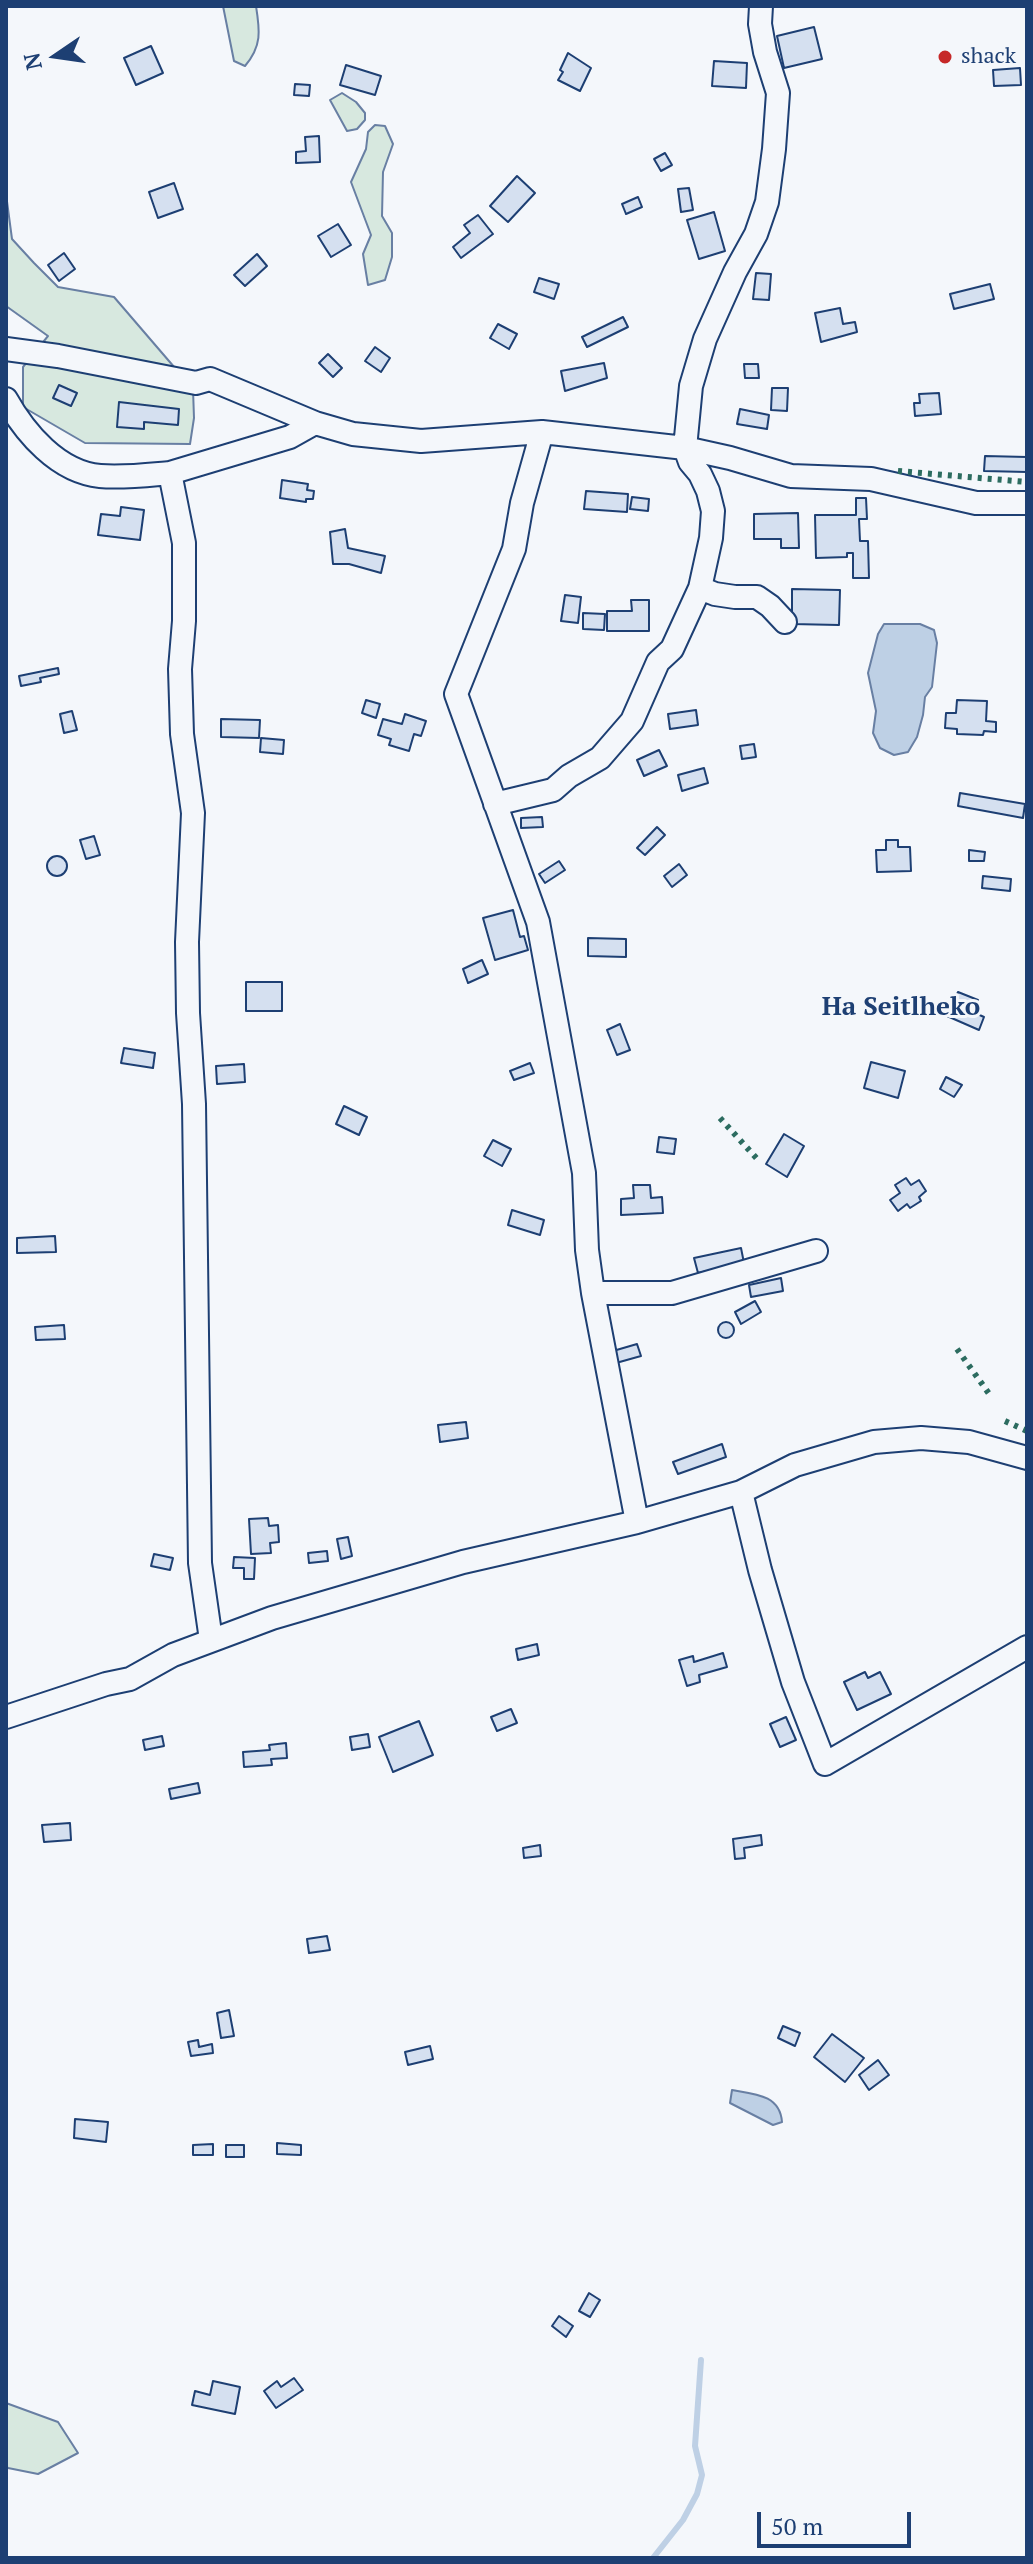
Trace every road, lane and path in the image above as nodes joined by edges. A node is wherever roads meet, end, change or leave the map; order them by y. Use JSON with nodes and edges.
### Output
{"nodes":[{"id":1,"x":761,"y":6,"type":"edge"},
{"id":2,"x":6,"y":349,"type":"edge"},
{"id":3,"x":6,"y":399,"type":"edge"},
{"id":4,"x":315,"y":423,"type":"junction"},
{"id":5,"x":542,"y":432,"type":"junction"},
{"id":6,"x":685,"y":448,"type":"junction"},
{"id":7,"x":170,"y":473,"type":"junction"},
{"id":8,"x":1027,"y":503,"type":"edge"},
{"id":9,"x":700,"y":588,"type":"junction"},
{"id":10,"x":785,"y":622,"type":"dead end"},
{"id":11,"x":495,"y":804,"type":"junction"},
{"id":12,"x":816,"y":1251,"type":"dead end"},
{"id":13,"x":593,"y":1293,"type":"junction"},
{"id":14,"x":1027,"y":1458,"type":"edge"},
{"id":15,"x":741,"y":1492,"type":"junction"},
{"id":16,"x":637,"y":1522,"type":"junction"},
{"id":17,"x":211,"y":1640,"type":"junction"},
{"id":18,"x":1027,"y":1647,"type":"edge"},
{"id":19,"x":6,"y":1717,"type":"edge"}],
"edges":[{"from":1,"to":6,"type":"street"},
{"from":2,"to":4,"type":"street"},
{"from":3,"to":7,"type":"street"},
{"from":4,"to":5,"type":"street"},
{"from":4,"to":7,"type":"street"},
{"from":5,"to":6,"type":"street"},
{"from":5,"to":11,"type":"street"},
{"from":6,"to":8,"type":"street"},
{"from":6,"to":9,"type":"street"},
{"from":7,"to":17,"type":"street"},
{"from":9,"to":10,"type":"street"},
{"from":9,"to":11,"type":"street"},
{"from":11,"to":13,"type":"street"},
{"from":12,"to":13,"type":"street"},
{"from":13,"to":16,"type":"street"},
{"from":14,"to":15,"type":"street"},
{"from":15,"to":16,"type":"street"},
{"from":15,"to":18,"type":"street"},
{"from":16,"to":17,"type":"street"},
{"from":17,"to":19,"type":"street"}]}
